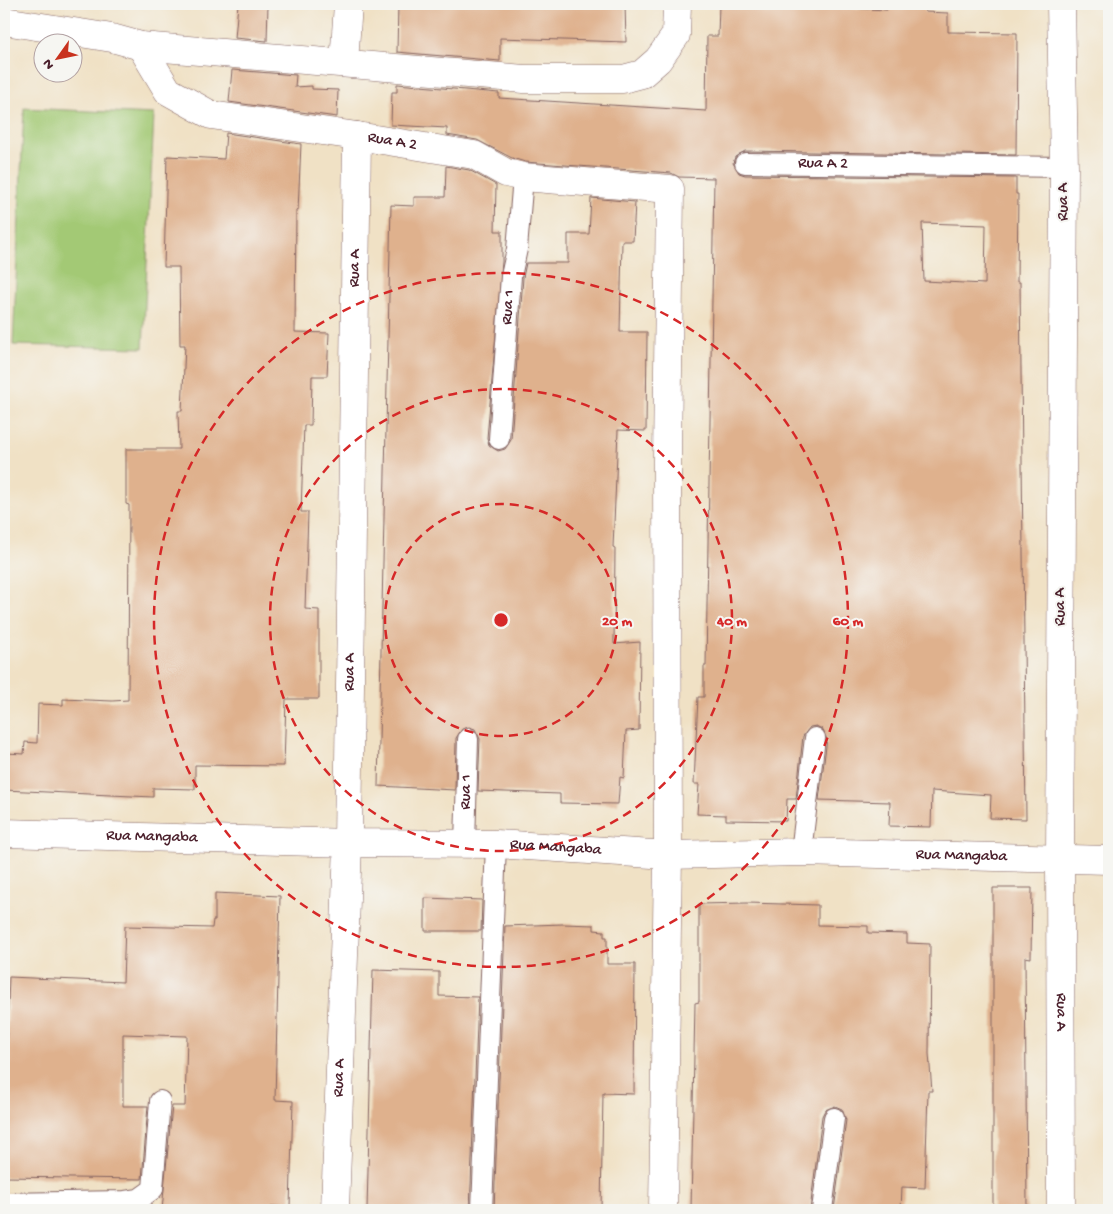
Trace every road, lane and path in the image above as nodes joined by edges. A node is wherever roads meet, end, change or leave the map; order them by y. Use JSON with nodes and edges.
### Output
{"nodes":[{"id":1,"x":348,"y":4,"type":"edge"},
{"id":2,"x":677,"y":4,"type":"edge"},
{"id":3,"x":1061,"y":4,"type":"edge"},
{"id":4,"x":4,"y":21,"type":"edge"},
{"id":5,"x":141,"y":46,"type":"junction"},
{"id":6,"x":344,"y":63,"type":"junction"},
{"id":7,"x":357,"y":136,"type":"junction"},
{"id":8,"x":745,"y":163,"type":"dead end"},
{"id":9,"x":1064,"y":167,"type":"junction"},
{"id":10,"x":523,"y":177,"type":"junction"},
{"id":11,"x":499,"y":439,"type":"dead end"},
{"id":12,"x":815,"y":738,"type":"dead end"},
{"id":13,"x":468,"y":739,"type":"dead end"},
{"id":14,"x":4,"y":833,"type":"edge"},
{"id":15,"x":348,"y":843,"type":"junction"},
{"id":16,"x":465,"y":844,"type":"junction"},
{"id":17,"x":496,"y":844,"type":"junction"},
{"id":18,"x":801,"y":852,"type":"junction"},
{"id":19,"x":668,"y":855,"type":"junction"},
{"id":20,"x":1060,"y":858,"type":"junction"},
{"id":21,"x":1109,"y":860,"type":"edge"},
{"id":22,"x":160,"y":1101,"type":"dead end"},
{"id":23,"x":834,"y":1118,"type":"dead end"},
{"id":24,"x":4,"y":1203,"type":"edge"},
{"id":25,"x":334,"y":1210,"type":"edge"},
{"id":26,"x":482,"y":1210,"type":"edge"},
{"id":27,"x":663,"y":1210,"type":"edge"},
{"id":28,"x":822,"y":1210,"type":"edge"},
{"id":29,"x":1061,"y":1210,"type":"edge"}],
"edges":[{"from":1,"to":6,"type":"street"},
{"from":2,"to":6,"type":"street"},
{"from":3,"to":9,"type":"street","name":"Rua A"},
{"from":4,"to":5,"type":"street"},
{"from":5,"to":6,"type":"street"},
{"from":5,"to":7,"type":"street","name":"Rua A 2"},
{"from":7,"to":10,"type":"street","name":"Rua A 2"},
{"from":7,"to":15,"type":"street","name":"Rua A"},
{"from":8,"to":9,"type":"lane","name":"Rua A 2"},
{"from":9,"to":20,"type":"street","name":"Rua A"},
{"from":10,"to":11,"type":"lane","name":"Rua 1"},
{"from":10,"to":19,"type":"street","name":"Rua A 2"},
{"from":12,"to":18,"type":"lane"},
{"from":13,"to":16,"type":"lane","name":"Rua 1"},
{"from":14,"to":15,"type":"street","name":"Rua Mangaba"},
{"from":15,"to":16,"type":"street","name":"Rua Mangaba"},
{"from":15,"to":25,"type":"street","name":"Rua A"},
{"from":16,"to":17,"type":"street","name":"Rua Mangaba"},
{"from":17,"to":19,"type":"street","name":"Rua Mangaba"},
{"from":17,"to":26,"type":"lane"},
{"from":18,"to":19,"type":"street","name":"Rua Mangaba"},
{"from":18,"to":20,"type":"street","name":"Rua Mangaba"},
{"from":19,"to":27,"type":"street"},
{"from":20,"to":21,"type":"street","name":"Rua Mangaba"},
{"from":20,"to":29,"type":"street","name":"Rua A"},
{"from":22,"to":24,"type":"lane"},
{"from":23,"to":28,"type":"lane"}]}
